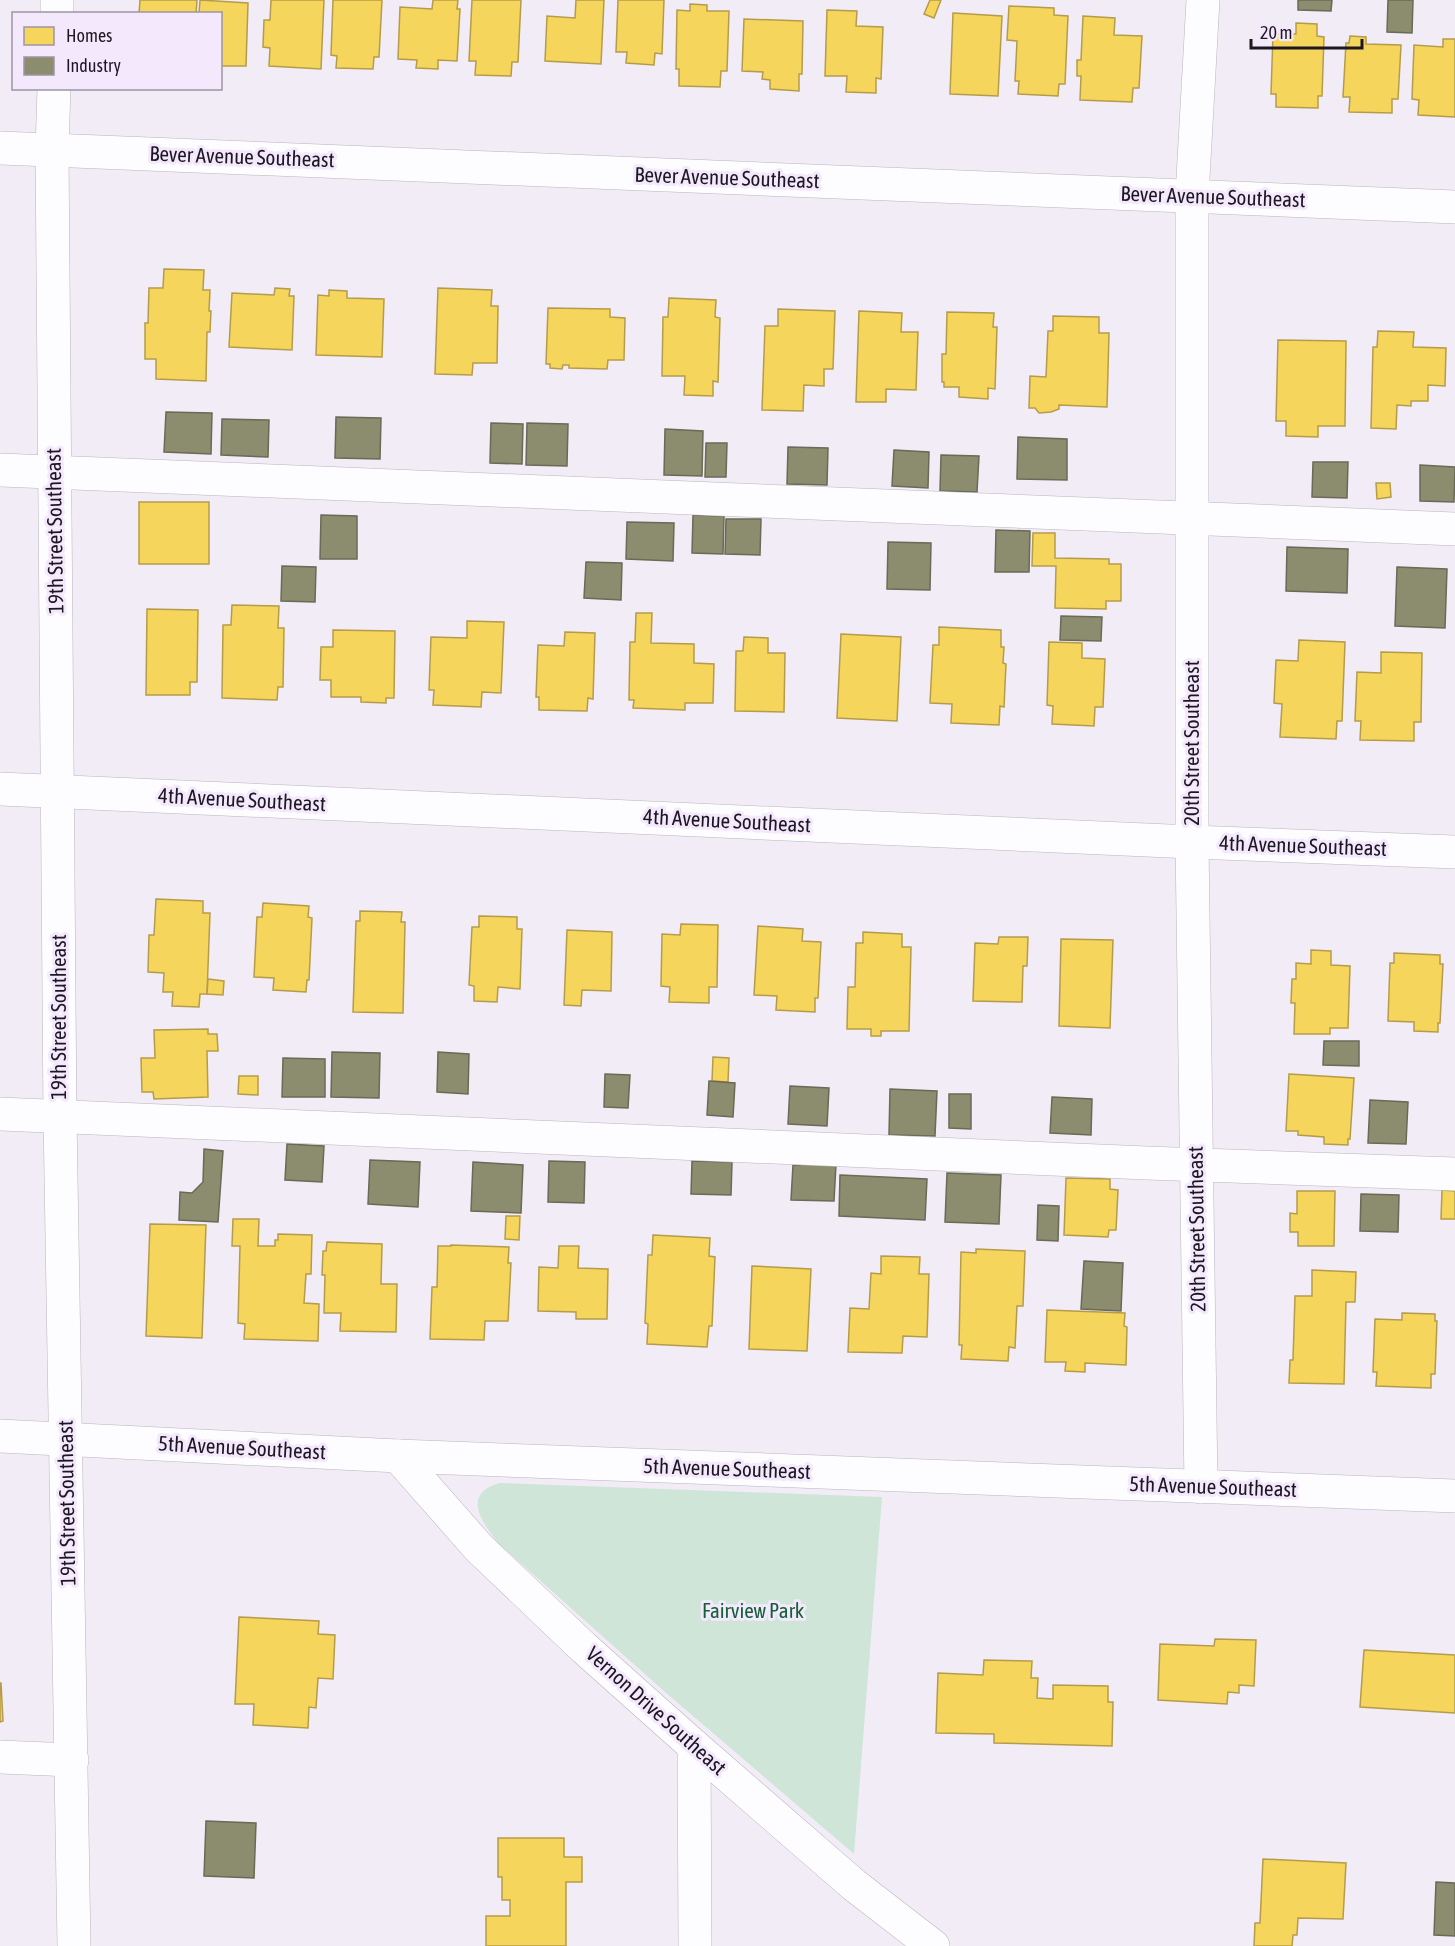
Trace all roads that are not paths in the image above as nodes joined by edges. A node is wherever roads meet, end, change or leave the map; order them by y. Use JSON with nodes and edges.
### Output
{"nodes":[{"id":1,"x":1203,"y":0,"type":"edge"},
{"id":2,"x":54,"y":90,"type":"edge"},
{"id":3,"x":0,"y":148,"type":"edge"},
{"id":4,"x":52,"y":150,"type":"junction"},
{"id":5,"x":1192,"y":196,"type":"junction"},
{"id":6,"x":1455,"y":207,"type":"edge"},
{"id":7,"x":0,"y":470,"type":"edge"},
{"id":8,"x":54,"y":472,"type":"junction"},
{"id":9,"x":1192,"y":518,"type":"junction"},
{"id":10,"x":1455,"y":529,"type":"edge"},
{"id":11,"x":0,"y":789,"type":"edge"},
{"id":12,"x":58,"y":792,"type":"junction"},
{"id":13,"x":1192,"y":842,"type":"junction"},
{"id":14,"x":1455,"y":852,"type":"edge"},
{"id":15,"x":0,"y":1114,"type":"edge"},
{"id":16,"x":60,"y":1117,"type":"junction"},
{"id":17,"x":1196,"y":1165,"type":"junction"},
{"id":18,"x":1455,"y":1174,"type":"edge"},
{"id":19,"x":0,"y":1436,"type":"edge"},
{"id":20,"x":65,"y":1439,"type":"junction"},
{"id":21,"x":398,"y":1456,"type":"junction"},
{"id":22,"x":1201,"y":1487,"type":"junction"},
{"id":23,"x":1455,"y":1496,"type":"edge"},
{"id":24,"x":694,"y":1746,"type":"junction"},
{"id":25,"x":0,"y":1757,"type":"edge"},
{"id":26,"x":72,"y":1760,"type":"junction"},
{"id":27,"x":74,"y":1946,"type":"edge"},
{"id":28,"x":695,"y":1946,"type":"edge"},
{"id":29,"x":933,"y":1946,"type":"edge"}],
"edges":[{"from":1,"to":5,"type":"street","name":"20th Street Southeast"},
{"from":2,"to":4,"type":"street","name":"19th Street Southeast"},
{"from":3,"to":4,"type":"street","name":"Bever Avenue Southeast"},
{"from":4,"to":5,"type":"street","name":"Bever Avenue Southeast"},
{"from":4,"to":8,"type":"street","name":"19th Street Southeast"},
{"from":5,"to":6,"type":"street","name":"Bever Avenue Southeast"},
{"from":5,"to":9,"type":"street","name":"20th Street Southeast"},
{"from":7,"to":8,"type":"street"},
{"from":8,"to":9,"type":"street"},
{"from":8,"to":12,"type":"street","name":"19th Street Southeast"},
{"from":9,"to":10,"type":"street"},
{"from":9,"to":13,"type":"street","name":"20th Street Southeast"},
{"from":11,"to":12,"type":"street","name":"4th Avenue Southeast"},
{"from":12,"to":13,"type":"street","name":"4th Avenue Southeast"},
{"from":12,"to":16,"type":"street","name":"19th Street Southeast"},
{"from":13,"to":14,"type":"street","name":"4th Avenue Southeast"},
{"from":13,"to":17,"type":"street","name":"20th Street Southeast"},
{"from":15,"to":16,"type":"street"},
{"from":16,"to":17,"type":"street"},
{"from":16,"to":20,"type":"street","name":"19th Street Southeast"},
{"from":17,"to":18,"type":"street"},
{"from":17,"to":22,"type":"street","name":"20th Street Southeast"},
{"from":19,"to":20,"type":"street","name":"5th Avenue Southeast"},
{"from":20,"to":21,"type":"street","name":"5th Avenue Southeast"},
{"from":20,"to":26,"type":"street","name":"19th Street Southeast"},
{"from":21,"to":22,"type":"street","name":"5th Avenue Southeast"},
{"from":21,"to":24,"type":"street","name":"Vernon Drive Southeast"},
{"from":22,"to":23,"type":"street","name":"5th Avenue Southeast"},
{"from":24,"to":28,"type":"street"},
{"from":24,"to":29,"type":"street","name":"Vernon Drive Southeast"},
{"from":25,"to":26,"type":"street"},
{"from":26,"to":27,"type":"street","name":"19th Street Southeast"}]}
